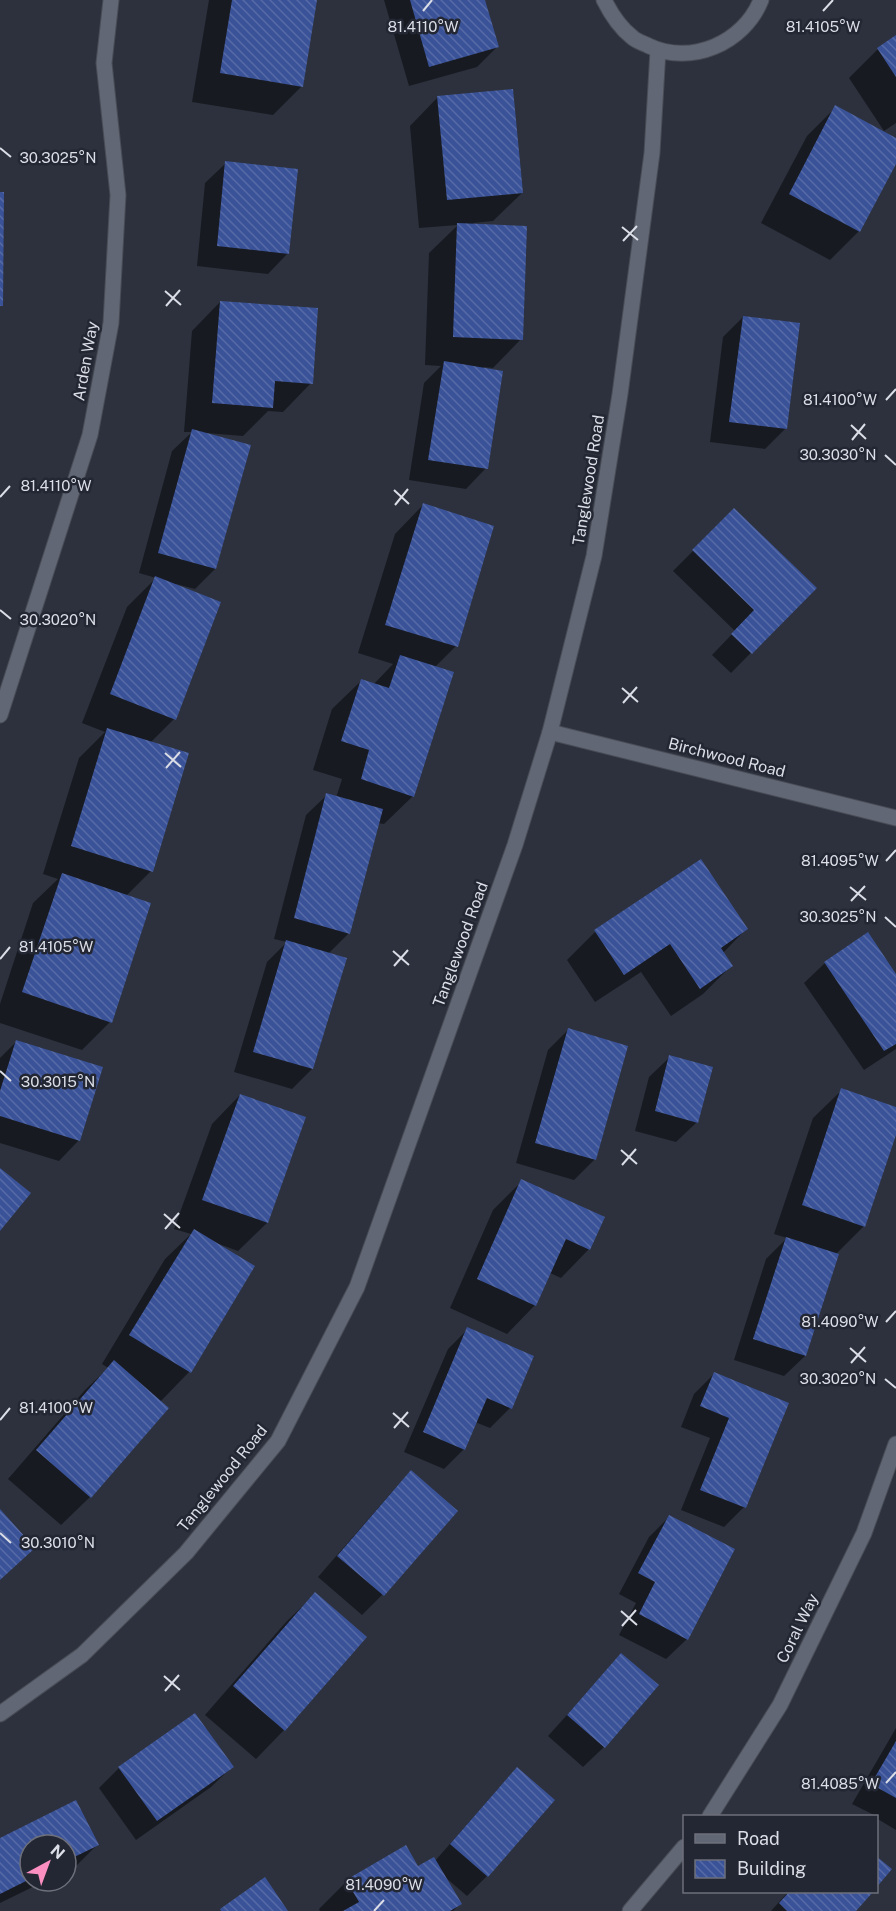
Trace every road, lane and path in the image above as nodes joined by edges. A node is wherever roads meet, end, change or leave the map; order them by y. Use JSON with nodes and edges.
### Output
{"nodes":[{"id":1,"x":111,"y":0,"type":"edge"},
{"id":2,"x":604,"y":0,"type":"edge"},
{"id":3,"x":761,"y":0,"type":"edge"},
{"id":4,"x":658,"y":50,"type":"junction"},
{"id":5,"x":0,"y":715,"type":"edge"},
{"id":6,"x":550,"y":732,"type":"junction"},
{"id":7,"x":896,"y":818,"type":"edge"},
{"id":8,"x":896,"y":1444,"type":"edge"},
{"id":9,"x":0,"y":1714,"type":"edge"},
{"id":10,"x":711,"y":1815,"type":"edge"},
{"id":11,"x":683,"y":1847,"type":"edge"},
{"id":12,"x":630,"y":1911,"type":"edge"}],
"edges":[{"from":1,"to":5,"type":"street","name":"Arden Way"},
{"from":2,"to":4,"type":"street"},
{"from":3,"to":4,"type":"street"},
{"from":4,"to":6,"type":"street","name":"Tanglewood Road"},
{"from":6,"to":7,"type":"street","name":"Birchwood Road"},
{"from":6,"to":9,"type":"street","name":"Tanglewood Road"},
{"from":8,"to":10,"type":"street","name":"Coral Way"},
{"from":11,"to":12,"type":"street"}]}
